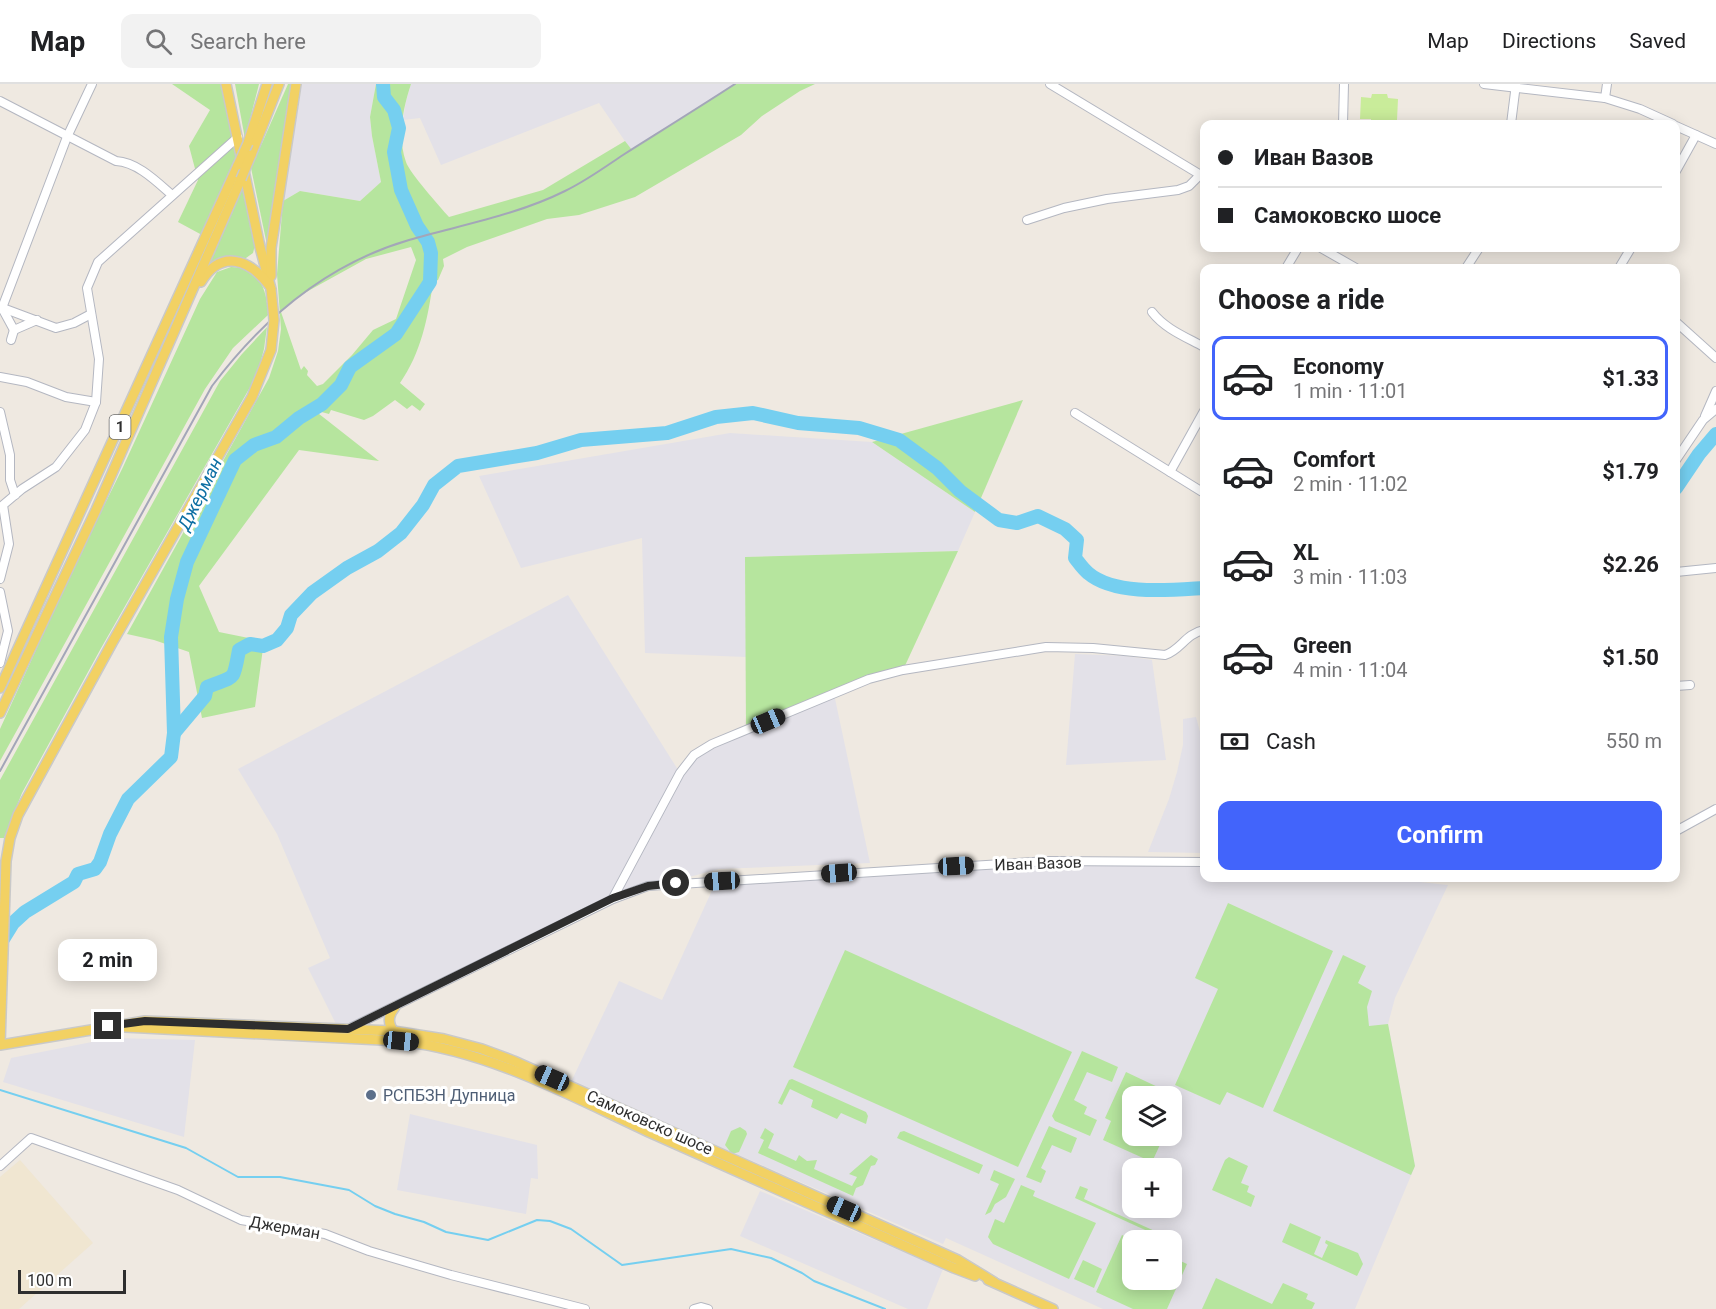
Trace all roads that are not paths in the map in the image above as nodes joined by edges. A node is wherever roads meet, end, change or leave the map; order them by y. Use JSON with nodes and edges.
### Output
{"nodes":[{"id":1,"x":92,"y":84,"type":"edge"},
{"id":2,"x":226,"y":84,"type":"edge"},
{"id":3,"x":267,"y":84,"type":"edge"},
{"id":4,"x":296,"y":84,"type":"edge"},
{"id":5,"x":1050,"y":84,"type":"edge"},
{"id":6,"x":1344,"y":84,"type":"edge"},
{"id":7,"x":1484,"y":84,"type":"edge"},
{"id":8,"x":1607,"y":84,"type":"edge"},
{"id":9,"x":1516,"y":86,"type":"edge"},
{"id":10,"x":278,"y":87,"type":"edge"},
{"id":11,"x":1605,"y":98,"type":"junction"},
{"id":12,"x":0,"y":101,"type":"edge"},
{"id":13,"x":1343,"y":120,"type":"edge"},
{"id":14,"x":1512,"y":120,"type":"edge"},
{"id":15,"x":1663,"y":120,"type":"edge"},
{"id":16,"x":1680,"y":128,"type":"edge"},
{"id":17,"x":1696,"y":135,"type":"junction"},
{"id":18,"x":67,"y":136,"type":"junction"},
{"id":19,"x":238,"y":137,"type":"junction"},
{"id":20,"x":1716,"y":144,"type":"edge"},
{"id":21,"x":1680,"y":164,"type":"edge"},
{"id":22,"x":1200,"y":175,"type":"edge"},
{"id":23,"x":1200,"y":178,"type":"edge"},
{"id":24,"x":172,"y":195,"type":"junction"},
{"id":25,"x":1027,"y":220,"type":"dead end"},
{"id":26,"x":260,"y":247,"type":"junction"},
{"id":27,"x":1328,"y":252,"type":"edge"},
{"id":28,"x":243,"y":263,"type":"junction"},
{"id":29,"x":1349,"y":264,"type":"edge"},
{"id":30,"x":271,"y":288,"type":"junction"},
{"id":31,"x":1,"y":307,"type":"edge"},
{"id":32,"x":1152,"y":312,"type":"dead end"},
{"id":33,"x":184,"y":313,"type":"junction"},
{"id":34,"x":91,"y":314,"type":"junction"},
{"id":35,"x":37,"y":320,"type":"junction"},
{"id":36,"x":1680,"y":326,"type":"edge"},
{"id":37,"x":14,"y":330,"type":"junction"},
{"id":38,"x":11,"y":340,"type":"dead end"},
{"id":39,"x":1200,"y":345,"type":"edge"},
{"id":40,"x":1716,"y":358,"type":"edge"},
{"id":41,"x":0,"y":377,"type":"edge"},
{"id":42,"x":0,"y":385,"type":"edge"},
{"id":43,"x":1716,"y":391,"type":"edge"},
{"id":44,"x":96,"y":402,"type":"junction"},
{"id":45,"x":1716,"y":409,"type":"edge"},
{"id":46,"x":0,"y":412,"type":"edge"},
{"id":47,"x":1076,"y":413,"type":"dead end"},
{"id":48,"x":1200,"y":418,"type":"edge"},
{"id":49,"x":1703,"y":420,"type":"junction"},
{"id":50,"x":1680,"y":454,"type":"edge"},
{"id":51,"x":1170,"y":472,"type":"junction"},
{"id":52,"x":1200,"y":491,"type":"edge"},
{"id":53,"x":15,"y":495,"type":"junction"},
{"id":54,"x":1,"y":504,"type":"edge"},
{"id":55,"x":1716,"y":568,"type":"edge"},
{"id":56,"x":1680,"y":572,"type":"edge"},
{"id":57,"x":1,"y":574,"type":"edge"},
{"id":58,"x":0,"y":592,"type":"edge"},
{"id":59,"x":1200,"y":631,"type":"edge"},
{"id":60,"x":0,"y":663,"type":"edge"},
{"id":61,"x":1690,"y":685,"type":"dead end"},
{"id":62,"x":1680,"y":686,"type":"edge"},
{"id":63,"x":0,"y":688,"type":"edge"},
{"id":64,"x":0,"y":713,"type":"edge"},
{"id":65,"x":1716,"y":809,"type":"edge"},
{"id":66,"x":1680,"y":829,"type":"edge"},
{"id":67,"x":1200,"y":862,"type":"edge"},
{"id":68,"x":613,"y":898,"type":"junction"},
{"id":69,"x":1,"y":981,"type":"edge"},
{"id":70,"x":394,"y":1006,"type":"junction"},
{"id":71,"x":108,"y":1026,"type":"junction"},
{"id":72,"x":348,"y":1029,"type":"junction"},
{"id":73,"x":393,"y":1030,"type":"junction"},
{"id":74,"x":331,"y":1038,"type":"junction"},
{"id":75,"x":401,"y":1041,"type":"junction"},
{"id":76,"x":0,"y":1045,"type":"edge"},
{"id":77,"x":0,"y":1166,"type":"edge"},
{"id":78,"x":994,"y":1282,"type":"junction"},
{"id":79,"x":585,"y":1309,"type":"edge"},
{"id":80,"x":694,"y":1309,"type":"edge"},
{"id":81,"x":708,"y":1309,"type":"edge"},
{"id":82,"x":1053,"y":1309,"type":"edge"}],
"edges":[{"from":1,"to":18,"type":"street"},
{"from":2,"to":19,"type":"main road"},
{"from":3,"to":63,"type":"main road","number":"1","bridge":true},
{"from":4,"to":30,"type":"main road"},
{"from":5,"to":22,"type":"street"},
{"from":6,"to":13,"type":"street"},
{"from":7,"to":9,"type":"street"},
{"from":8,"to":11,"type":"street"},
{"from":9,"to":11,"type":"street"},
{"from":9,"to":14,"type":"street"},
{"from":10,"to":33,"type":"main road","number":"1","bridge":true},
{"from":11,"to":15,"type":"street"},
{"from":12,"to":18,"type":"street"},
{"from":16,"to":17,"type":"street"},
{"from":17,"to":20,"type":"street"},
{"from":17,"to":21,"type":"street"},
{"from":18,"to":24,"type":"street"},
{"from":18,"to":31,"type":"street"},
{"from":19,"to":24,"type":"street"},
{"from":19,"to":26,"type":"main road"},
{"from":23,"to":25,"type":"street"},
{"from":24,"to":34,"type":"street"},
{"from":26,"to":28,"type":"main road"},
{"from":26,"to":30,"type":"main road"},
{"from":27,"to":29,"type":"street"},
{"from":28,"to":30,"type":"main road"},
{"from":28,"to":33,"type":"main road"},
{"from":30,"to":69,"type":"main road","bridge":true},
{"from":31,"to":35,"type":"street"},
{"from":31,"to":37,"type":"street"},
{"from":32,"to":39,"type":"street"},
{"from":33,"to":64,"type":"main road","number":"1"},
{"from":34,"to":35,"type":"street"},
{"from":34,"to":44,"type":"street"},
{"from":35,"to":37,"type":"street"},
{"from":36,"to":40,"type":"street"},
{"from":37,"to":38,"type":"street"},
{"from":41,"to":42,"type":"street"},
{"from":41,"to":44,"type":"street"},
{"from":43,"to":49,"type":"street"},
{"from":44,"to":53,"type":"street"},
{"from":45,"to":49,"type":"street"},
{"from":46,"to":53,"type":"street"},
{"from":47,"to":51,"type":"street"},
{"from":48,"to":51,"type":"street"},
{"from":49,"to":50,"type":"street"},
{"from":51,"to":52,"type":"street"},
{"from":53,"to":54,"type":"street"},
{"from":54,"to":57,"type":"street"},
{"from":55,"to":56,"type":"street"},
{"from":58,"to":60,"type":"street"},
{"from":59,"to":68,"type":"street"},
{"from":61,"to":62,"type":"street"},
{"from":65,"to":66,"type":"street"},
{"from":67,"to":68,"type":"street","name":"Иван Вазов"},
{"from":68,"to":70,"type":"street","name":"Иван Вазов"},
{"from":69,"to":76,"type":"main road"},
{"from":70,"to":72,"type":"street","name":"Иван Вазов"},
{"from":70,"to":73,"type":"main road"},
{"from":71,"to":72,"type":"main road","name":"Самоковско шосе"},
{"from":71,"to":74,"type":"main road","name":"Самоковско шосе"},
{"from":71,"to":76,"type":"main road","name":"Самоковско шосе"},
{"from":72,"to":73,"type":"main road","name":"Самоковско шосе"},
{"from":72,"to":74,"type":"street","name":"Иван Вазов"},
{"from":73,"to":75,"type":"main road"},
{"from":73,"to":78,"type":"main road","name":"Самоковско шосе"},
{"from":74,"to":75,"type":"main road","name":"Самоковско шосе"},
{"from":75,"to":78,"type":"main road","name":"Самоковско шосе"},
{"from":77,"to":79,"type":"street","name":"Джерман"},
{"from":78,"to":82,"type":"main road","name":"Самоковско шосе"},
{"from":80,"to":81,"type":"street"}]}
